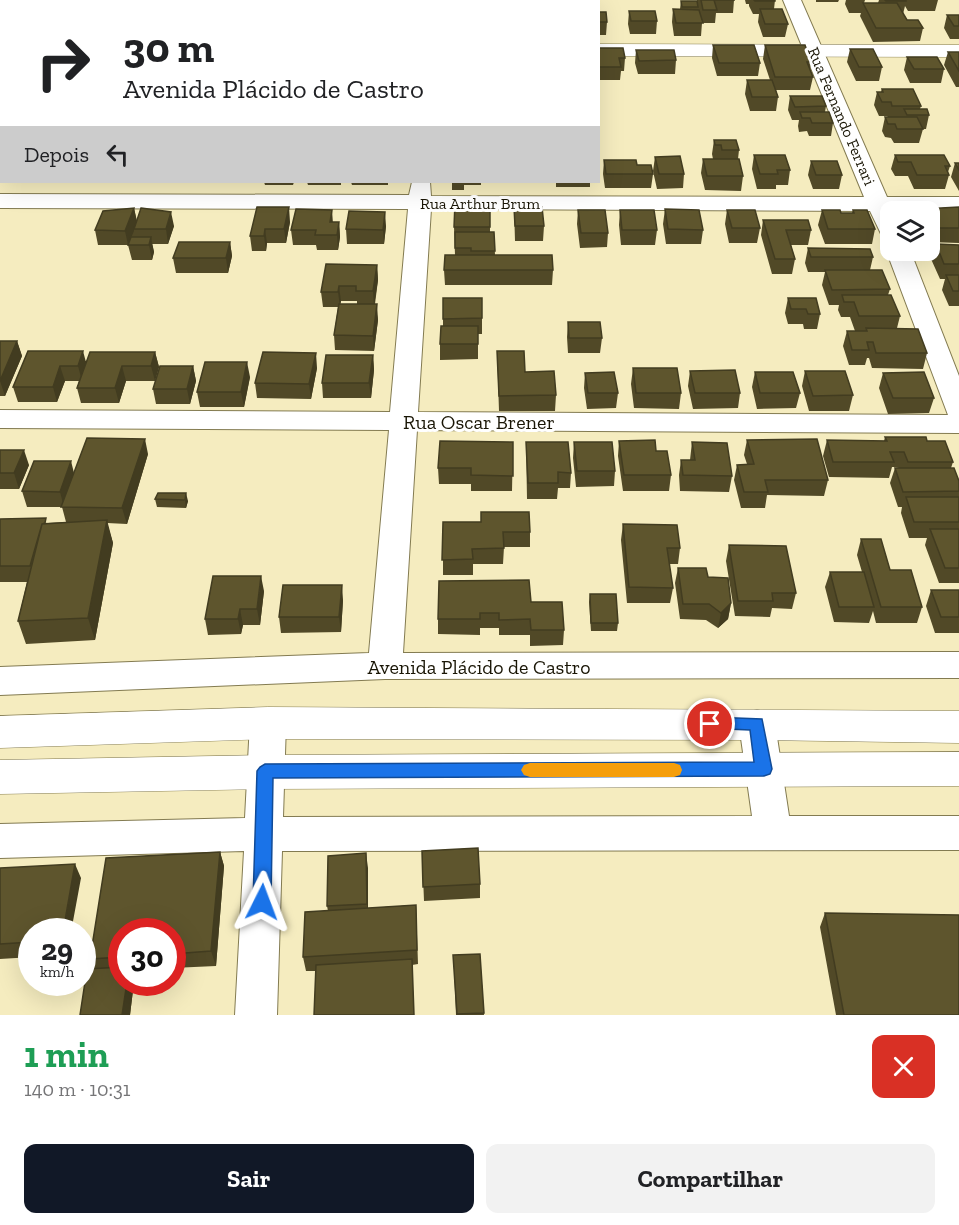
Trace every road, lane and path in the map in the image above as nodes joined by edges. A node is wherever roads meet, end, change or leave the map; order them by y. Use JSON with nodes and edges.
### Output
{"nodes":[{"id":1,"x":792,"y":0,"type":"edge"},
{"id":2,"x":600,"y":50,"type":"edge"},
{"id":3,"x":815,"y":51,"type":"junction"},
{"id":4,"x":959,"y":51,"type":"edge"},
{"id":5,"x":420,"y":192,"type":"edge"},
{"id":6,"x":0,"y":201,"type":"edge"},
{"id":7,"x":880,"y":204,"type":"joint"},
{"id":8,"x":940,"y":204,"type":"edge"},
{"id":9,"x":959,"y":204,"type":"edge"},
{"id":10,"x":902,"y":261,"type":"edge"},
{"id":11,"x":959,"y":411,"type":"edge"},
{"id":12,"x":0,"y":419,"type":"edge"},
{"id":13,"x":403,"y":421,"type":"junction"},
{"id":14,"x":959,"y":424,"type":"edge"},
{"id":15,"x":959,"y":665,"type":"edge"},
{"id":16,"x":385,"y":666,"type":"junction"},
{"id":17,"x":0,"y":681,"type":"edge"},
{"id":18,"x":268,"y":723,"type":"junction"},
{"id":19,"x":757,"y":724,"type":"junction"},
{"id":20,"x":959,"y":727,"type":"edge"},
{"id":21,"x":0,"y":732,"type":"edge"},
{"id":22,"x":764,"y":769,"type":"junction"},
{"id":23,"x":959,"y":769,"type":"edge"},
{"id":24,"x":265,"y":771,"type":"junction"},
{"id":25,"x":0,"y":777,"type":"edge"},
{"id":26,"x":773,"y":833,"type":"junction"},
{"id":27,"x":959,"y":833,"type":"edge"},
{"id":28,"x":265,"y":834,"type":"junction"},
{"id":29,"x":0,"y":841,"type":"edge"},
{"id":30,"x":256,"y":1015,"type":"edge"}],
"edges":[{"from":1,"to":3,"type":"street","name":"Rua Fernando Ferrari"},
{"from":2,"to":3,"type":"main road"},
{"from":3,"to":4,"type":"main road"},
{"from":3,"to":7,"type":"street","name":"Rua Fernando Ferrari"},
{"from":5,"to":6,"type":"street","name":"Rua Arthur Brum"},
{"from":5,"to":7,"type":"street","name":"Rua Arthur Brum"},
{"from":5,"to":13,"type":"street"},
{"from":8,"to":9,"type":"street","name":"Rua Arthur Brum"},
{"from":10,"to":11,"type":"street"},
{"from":12,"to":13,"type":"street","name":"Rua Oscar Brener"},
{"from":13,"to":14,"type":"street","name":"Rua Oscar Brener"},
{"from":13,"to":16,"type":"street"},
{"from":15,"to":16,"type":"street","name":"Avenida Plácido de Castro"},
{"from":16,"to":17,"type":"street","name":"Avenida Plácido de Castro"},
{"from":18,"to":19,"type":"main road"},
{"from":18,"to":21,"type":"main road"},
{"from":18,"to":24,"type":"street"},
{"from":19,"to":20,"type":"main road"},
{"from":19,"to":22,"type":"street"},
{"from":22,"to":23,"type":"main road"},
{"from":22,"to":24,"type":"main road"},
{"from":22,"to":26,"type":"street"},
{"from":24,"to":25,"type":"main road"},
{"from":24,"to":28,"type":"street"},
{"from":26,"to":27,"type":"street"},
{"from":26,"to":28,"type":"street"},
{"from":28,"to":29,"type":"street"},
{"from":28,"to":30,"type":"street"}]}
